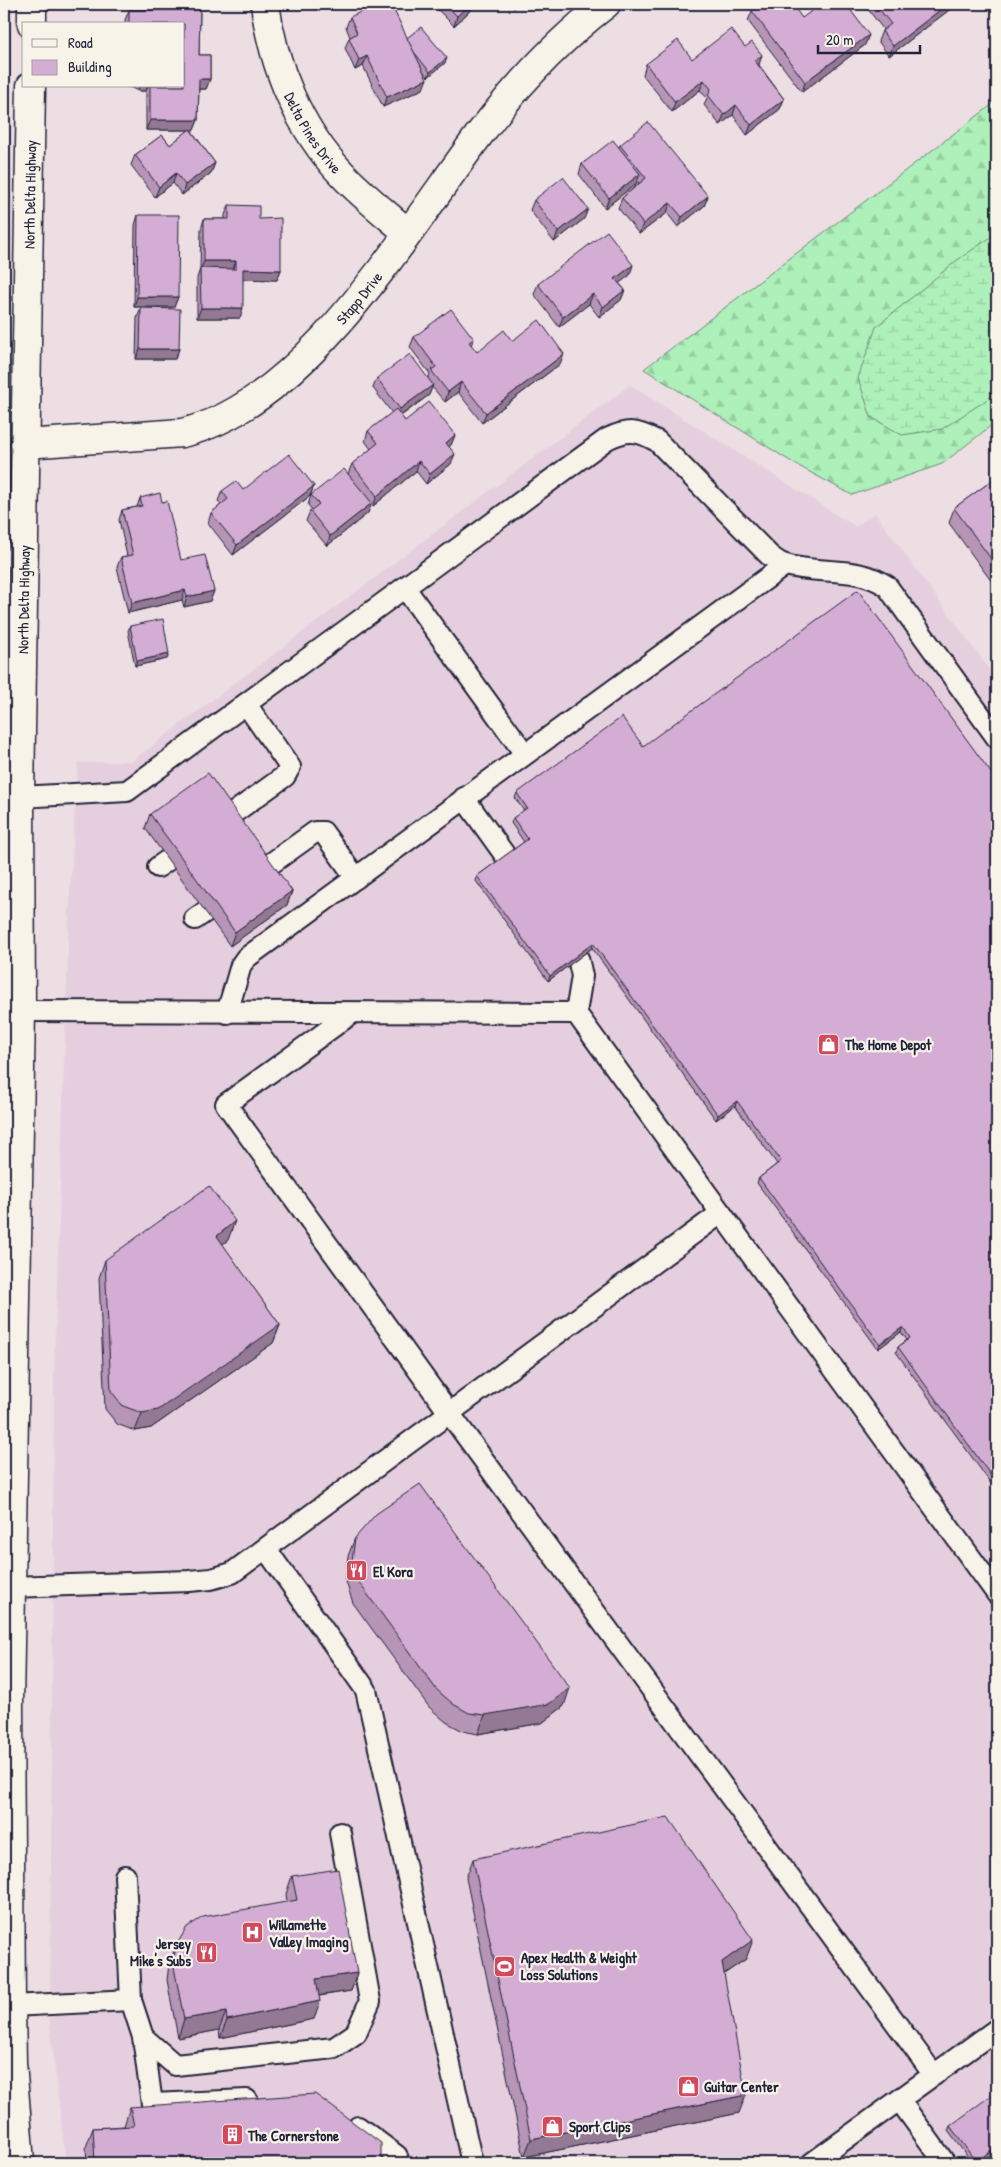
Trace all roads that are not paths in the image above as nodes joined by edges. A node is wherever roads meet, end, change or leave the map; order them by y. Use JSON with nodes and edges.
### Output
{"nodes":[{"id":1,"x":32,"y":4,"type":"edge"},
{"id":2,"x":265,"y":4,"type":"edge"},
{"id":3,"x":606,"y":4,"type":"edge"},
{"id":4,"x":32,"y":22,"type":"edge"},
{"id":5,"x":31,"y":88,"type":"edge"},
{"id":6,"x":408,"y":233,"type":"junction"},
{"id":7,"x":25,"y":444,"type":"junction"},
{"id":8,"x":785,"y":565,"type":"junction"},
{"id":9,"x":405,"y":588,"type":"junction"},
{"id":10,"x":14,"y":594,"type":"edge"},
{"id":11,"x":246,"y":704,"type":"junction"},
{"id":12,"x":997,"y":738,"type":"edge"},
{"id":13,"x":526,"y":754,"type":"junction"},
{"id":14,"x":20,"y":797,"type":"junction"},
{"id":15,"x":464,"y":798,"type":"junction"},
{"id":16,"x":225,"y":819,"type":"edge"},
{"id":17,"x":507,"y":858,"type":"edge"},
{"id":18,"x":262,"y":870,"type":"edge"},
{"id":19,"x":356,"y":878,"type":"junction"},
{"id":20,"x":578,"y":958,"type":"edge"},
{"id":21,"x":20,"y":1011,"type":"junction"},
{"id":22,"x":226,"y":1013,"type":"junction"},
{"id":23,"x":352,"y":1013,"type":"junction"},
{"id":24,"x":576,"y":1013,"type":"junction"},
{"id":25,"x":722,"y":1213,"type":"junction"},
{"id":26,"x":450,"y":1414,"type":"junction"},
{"id":27,"x":266,"y":1549,"type":"junction"},
{"id":28,"x":10,"y":1587,"type":"junction"},
{"id":29,"x":997,"y":1594,"type":"edge"},
{"id":30,"x":340,"y":1833,"type":"dead end"},
{"id":31,"x":125,"y":1876,"type":"dead end"},
{"id":32,"x":131,"y":2000,"type":"junction"},
{"id":33,"x":11,"y":2006,"type":"junction"},
{"id":34,"x":997,"y":2029,"type":"edge"},
{"id":35,"x":142,"y":2037,"type":"junction"},
{"id":36,"x":934,"y":2075,"type":"junction"},
{"id":37,"x":269,"y":2099,"type":"edge"},
{"id":38,"x":900,"y":2101,"type":"junction"},
{"id":39,"x":341,"y":2114,"type":"edge"},
{"id":40,"x":20,"y":2163,"type":"edge"},
{"id":41,"x":399,"y":2163,"type":"edge"},
{"id":42,"x":472,"y":2163,"type":"edge"},
{"id":43,"x":812,"y":2163,"type":"edge"},
{"id":44,"x":945,"y":2163,"type":"edge"}],
"edges":[{"from":1,"to":4,"type":"street"},
{"from":2,"to":6,"type":"street","name":"Delta Pines Drive"},
{"from":3,"to":6,"type":"street","name":"Stapp Drive"},
{"from":5,"to":7,"type":"street","name":"North Delta Highway"},
{"from":6,"to":7,"type":"street","name":"Stapp Drive"},
{"from":7,"to":10,"type":"street","name":"North Delta Highway"},
{"from":8,"to":9,"type":"lane"},
{"from":8,"to":12,"type":"lane"},
{"from":8,"to":13,"type":"lane"},
{"from":9,"to":11,"type":"lane"},
{"from":9,"to":13,"type":"lane"},
{"from":10,"to":14,"type":"street","name":"North Delta Highway"},
{"from":11,"to":14,"type":"lane"},
{"from":11,"to":16,"type":"lane"},
{"from":13,"to":15,"type":"lane"},
{"from":14,"to":21,"type":"street","name":"North Delta Highway"},
{"from":15,"to":17,"type":"lane"},
{"from":15,"to":19,"type":"lane"},
{"from":18,"to":19,"type":"lane"},
{"from":19,"to":22,"type":"lane"},
{"from":20,"to":24,"type":"lane"},
{"from":21,"to":22,"type":"lane"},
{"from":21,"to":28,"type":"street","name":"North Delta Highway"},
{"from":22,"to":23,"type":"lane"},
{"from":23,"to":24,"type":"lane"},
{"from":23,"to":26,"type":"lane"},
{"from":24,"to":25,"type":"lane"},
{"from":25,"to":26,"type":"lane"},
{"from":25,"to":29,"type":"lane"},
{"from":26,"to":27,"type":"lane"},
{"from":26,"to":36,"type":"lane"},
{"from":27,"to":28,"type":"lane"},
{"from":27,"to":42,"type":"lane"},
{"from":28,"to":33,"type":"street","name":"North Delta Highway"},
{"from":30,"to":35,"type":"lane"},
{"from":31,"to":32,"type":"lane"},
{"from":32,"to":33,"type":"lane"},
{"from":32,"to":35,"type":"lane"},
{"from":33,"to":40,"type":"street","name":"North Delta Highway"},
{"from":34,"to":36,"type":"lane"},
{"from":35,"to":37,"type":"lane"},
{"from":36,"to":38,"type":"lane"},
{"from":38,"to":43,"type":"lane"},
{"from":38,"to":44,"type":"lane"},
{"from":39,"to":41,"type":"lane"}]}
